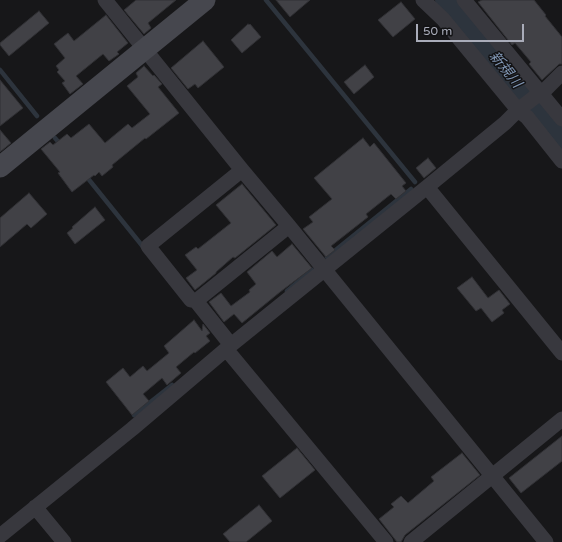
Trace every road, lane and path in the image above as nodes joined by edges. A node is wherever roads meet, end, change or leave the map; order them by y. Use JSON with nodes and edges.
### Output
{"nodes":[{"id":1,"x":105,"y":0,"type":"edge"},
{"id":2,"x":205,"y":0,"type":"edge"},
{"id":3,"x":423,"y":0,"type":"edge"},
{"id":4,"x":464,"y":0,"type":"edge"},
{"id":5,"x":145,"y":49,"type":"junction"},
{"id":6,"x":562,"y":73,"type":"edge"},
{"id":7,"x":539,"y":94,"type":"junction"},
{"id":8,"x":520,"y":109,"type":"junction"},
{"id":9,"x":562,"y":119,"type":"edge"},
{"id":10,"x":562,"y":161,"type":"edge"},
{"id":11,"x":0,"y":167,"type":"edge"},
{"id":12,"x":242,"y":170,"type":"junction"},
{"id":13,"x":427,"y":187,"type":"junction"},
{"id":14,"x":289,"y":226,"type":"junction"},
{"id":15,"x":325,"y":270,"type":"junction"},
{"id":16,"x":196,"y":302,"type":"junction"},
{"id":17,"x":229,"y":347,"type":"junction"},
{"id":18,"x":562,"y":353,"type":"edge"},
{"id":19,"x":562,"y":420,"type":"edge"},
{"id":20,"x":492,"y":476,"type":"junction"},
{"id":21,"x":35,"y":507,"type":"junction"},
{"id":22,"x":0,"y":536,"type":"edge"},
{"id":23,"x":64,"y":542,"type":"edge"},
{"id":24,"x":386,"y":542,"type":"edge"},
{"id":25,"x":411,"y":542,"type":"edge"},
{"id":26,"x":546,"y":542,"type":"edge"}],
"edges":[{"from":1,"to":5,"type":"street"},
{"from":2,"to":5,"type":"street"},
{"from":3,"to":8,"type":"street"},
{"from":4,"to":7,"type":"street"},
{"from":5,"to":11,"type":"street"},
{"from":5,"to":12,"type":"street"},
{"from":6,"to":7,"type":"street"},
{"from":7,"to":8,"type":"street"},
{"from":7,"to":9,"type":"street"},
{"from":8,"to":10,"type":"street"},
{"from":8,"to":13,"type":"street"},
{"from":12,"to":14,"type":"street"},
{"from":12,"to":16,"type":"street"},
{"from":13,"to":15,"type":"street"},
{"from":13,"to":18,"type":"street"},
{"from":14,"to":15,"type":"street"},
{"from":14,"to":16,"type":"street"},
{"from":15,"to":17,"type":"street"},
{"from":15,"to":20,"type":"street"},
{"from":16,"to":17,"type":"street"},
{"from":17,"to":21,"type":"street"},
{"from":17,"to":24,"type":"street"},
{"from":19,"to":20,"type":"street"},
{"from":20,"to":25,"type":"street"},
{"from":20,"to":26,"type":"street"},
{"from":21,"to":22,"type":"street"},
{"from":21,"to":23,"type":"street"}]}
